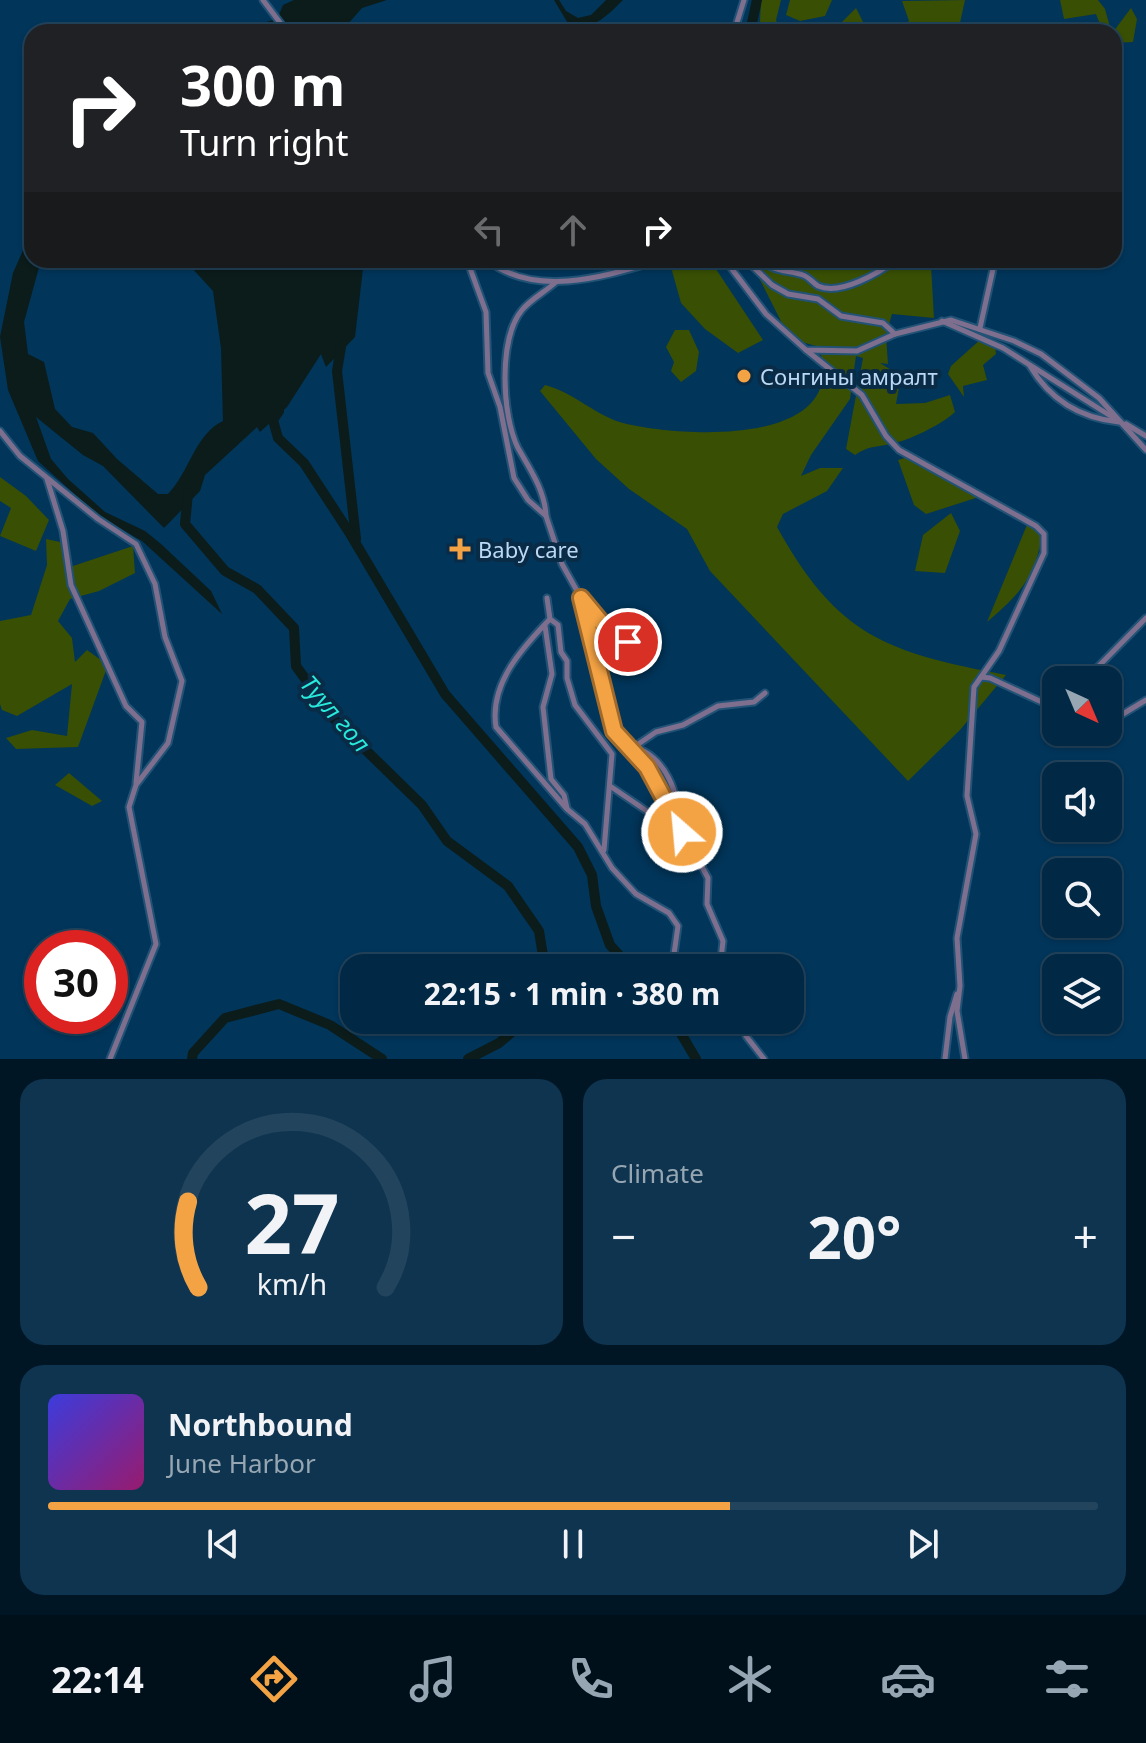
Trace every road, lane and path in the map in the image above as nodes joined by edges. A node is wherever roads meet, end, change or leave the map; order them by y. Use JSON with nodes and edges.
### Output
{"nodes":[{"id":1,"x":263,"y":0,"type":"edge"},
{"id":2,"x":744,"y":0,"type":"edge"},
{"id":3,"x":281,"y":24,"type":"edge"},
{"id":4,"x":736,"y":24,"type":"edge"},
{"id":5,"x":470,"y":268,"type":"edge"},
{"id":6,"x":498,"y":268,"type":"edge"},
{"id":7,"x":630,"y":268,"type":"edge"},
{"id":8,"x":731,"y":268,"type":"edge"},
{"id":9,"x":754,"y":268,"type":"edge"},
{"id":10,"x":776,"y":268,"type":"edge"},
{"id":11,"x":886,"y":268,"type":"edge"},
{"id":12,"x":993,"y":268,"type":"edge"},
{"id":13,"x":556,"y":282,"type":"junction"},
{"id":14,"x":941,"y":321,"type":"junction"},
{"id":15,"x":980,"y":328,"type":"junction"},
{"id":16,"x":895,"y":334,"type":"junction"},
{"id":17,"x":806,"y":350,"type":"junction"},
{"id":18,"x":1029,"y":365,"type":"junction"},
{"id":19,"x":1122,"y":422,"type":"junction"},
{"id":20,"x":0,"y":431,"type":"edge"},
{"id":21,"x":1146,"y":436,"type":"edge"},
{"id":22,"x":1146,"y":450,"type":"edge"},
{"id":23,"x":47,"y":478,"type":"junction"},
{"id":24,"x":546,"y":516,"type":"junction"},
{"id":25,"x":547,"y":598,"type":"dead end"},
{"id":26,"x":581,"y":598,"type":"junction"},
{"id":27,"x":1146,"y":618,"type":"edge"},
{"id":28,"x":550,"y":619,"type":"junction"},
{"id":29,"x":544,"y":625,"type":"junction"},
{"id":30,"x":644,"y":641,"type":"dead end"},
{"id":31,"x":1099,"y":666,"type":"edge"},
{"id":32,"x":981,"y":677,"type":"junction"},
{"id":33,"x":765,"y":693,"type":"dead end"},
{"id":34,"x":1146,"y":700,"type":"edge"},
{"id":35,"x":1042,"y":702,"type":"edge"},
{"id":36,"x":1122,"y":715,"type":"edge"},
{"id":37,"x":633,"y":748,"type":"junction"},
{"id":38,"x":136,"y":785,"type":"junction"},
{"id":39,"x":610,"y":786,"type":"junction"},
{"id":40,"x":567,"y":809,"type":"junction"},
{"id":41,"x":677,"y":823,"type":"junction"},
{"id":42,"x":604,"y":851,"type":"junction"},
{"id":43,"x":674,"y":954,"type":"edge"},
{"id":44,"x":722,"y":954,"type":"edge"},
{"id":45,"x":960,"y":986,"type":"junction"},
{"id":46,"x":745,"y":1034,"type":"edge"},
{"id":47,"x":964,"y":1058,"type":"edge"},
{"id":48,"x":110,"y":1059,"type":"edge"},
{"id":49,"x":764,"y":1059,"type":"edge"},
{"id":50,"x":945,"y":1059,"type":"edge"}],
"edges":[{"from":1,"to":3,"type":"street"},
{"from":2,"to":4,"type":"street"},
{"from":5,"to":24,"type":"street"},
{"from":6,"to":13,"type":"street"},
{"from":7,"to":13,"type":"street"},
{"from":8,"to":17,"type":"street"},
{"from":9,"to":16,"type":"street"},
{"from":10,"to":11,"type":"street"},
{"from":12,"to":15,"type":"street"},
{"from":13,"to":24,"type":"street"},
{"from":14,"to":15,"type":"street"},
{"from":14,"to":16,"type":"street"},
{"from":14,"to":18,"type":"street"},
{"from":15,"to":19,"type":"street"},
{"from":16,"to":17,"type":"street"},
{"from":17,"to":32,"type":"street"},
{"from":18,"to":19,"type":"street"},
{"from":18,"to":19,"type":"street"},
{"from":19,"to":21,"type":"street"},
{"from":19,"to":22,"type":"street"},
{"from":20,"to":23,"type":"street"},
{"from":23,"to":38,"type":"street"},
{"from":23,"to":38,"type":"street"},
{"from":24,"to":26,"type":"street"},
{"from":25,"to":28,"type":"street"},
{"from":26,"to":30,"type":"street"},
{"from":26,"to":37,"type":"street"},
{"from":27,"to":31,"type":"street"},
{"from":28,"to":29,"type":"street"},
{"from":28,"to":39,"type":"street"},
{"from":29,"to":40,"type":"street"},
{"from":29,"to":40,"type":"street"},
{"from":32,"to":35,"type":"street"},
{"from":32,"to":45,"type":"street"},
{"from":33,"to":37,"type":"street"},
{"from":34,"to":36,"type":"street"},
{"from":37,"to":41,"type":"street"},
{"from":37,"to":41,"type":"street"},
{"from":38,"to":48,"type":"street"},
{"from":39,"to":41,"type":"street"},
{"from":39,"to":42,"type":"street"},
{"from":40,"to":42,"type":"street"},
{"from":41,"to":44,"type":"street"},
{"from":42,"to":43,"type":"street"},
{"from":45,"to":47,"type":"street"},
{"from":45,"to":50,"type":"street"},
{"from":46,"to":49,"type":"street"}]}
